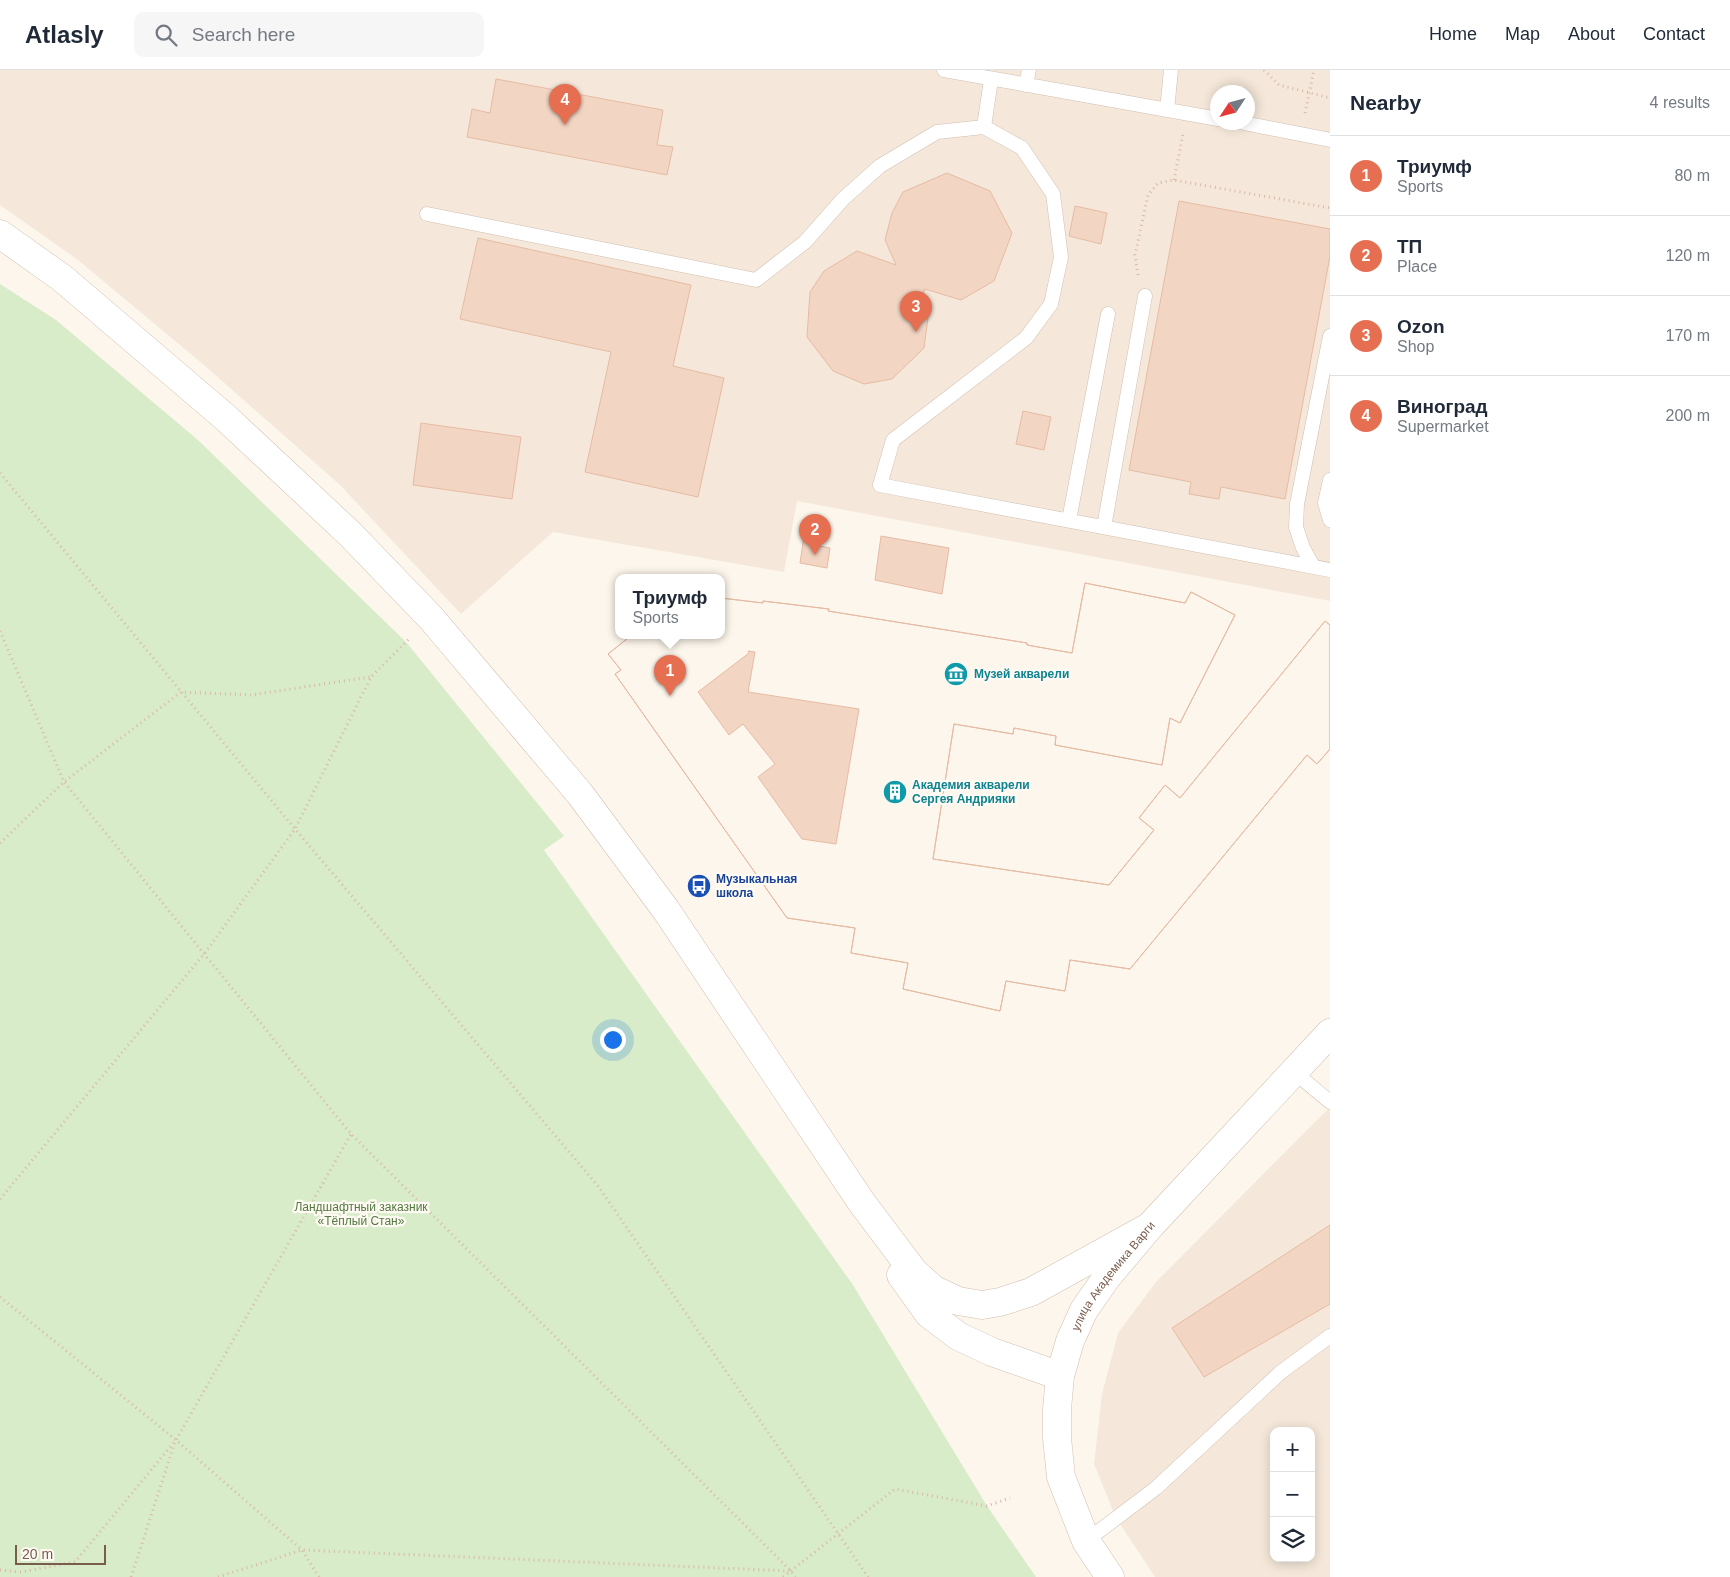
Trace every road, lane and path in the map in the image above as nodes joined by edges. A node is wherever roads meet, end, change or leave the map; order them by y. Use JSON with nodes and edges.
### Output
{"nodes":[{"id":1,"x":944,"y":70,"type":"edge"},
{"id":2,"x":1029,"y":70,"type":"edge"},
{"id":3,"x":1172,"y":70,"type":"edge"},
{"id":4,"x":1264,"y":70,"type":"edge"},
{"id":5,"x":1314,"y":70,"type":"edge"},
{"id":6,"x":991,"y":79,"type":"junction"},
{"id":7,"x":1026,"y":85,"type":"junction"},
{"id":8,"x":1330,"y":98,"type":"edge"},
{"id":9,"x":1167,"y":110,"type":"junction"},
{"id":10,"x":1187,"y":113,"type":"junction"},
{"id":11,"x":1210,"y":117,"type":"edge"},
{"id":12,"x":1255,"y":125,"type":"edge"},
{"id":13,"x":984,"y":127,"type":"junction"},
{"id":14,"x":1300,"y":133,"type":"junction"},
{"id":15,"x":1330,"y":140,"type":"edge"},
{"id":16,"x":1174,"y":180,"type":"junction"},
{"id":17,"x":1330,"y":208,"type":"edge"},
{"id":18,"x":427,"y":214,"type":"dead end"},
{"id":19,"x":0,"y":234,"type":"edge"},
{"id":20,"x":1145,"y":296,"type":"joint"},
{"id":21,"x":1108,"y":314,"type":"dead end"},
{"id":22,"x":1330,"y":336,"type":"edge"},
{"id":23,"x":0,"y":472,"type":"edge"},
{"id":24,"x":1330,"y":480,"type":"edge"},
{"id":25,"x":1069,"y":520,"type":"junction"},
{"id":26,"x":1330,"y":520,"type":"edge"},
{"id":27,"x":1104,"y":527,"type":"junction"},
{"id":28,"x":1313,"y":566,"type":"junction"},
{"id":29,"x":1330,"y":570,"type":"edge"},
{"id":30,"x":0,"y":630,"type":"edge"},
{"id":31,"x":406,"y":642,"type":"dead end"},
{"id":32,"x":371,"y":677,"type":"junction"},
{"id":33,"x":181,"y":692,"type":"junction"},
{"id":34,"x":64,"y":782,"type":"junction"},
{"id":35,"x":295,"y":830,"type":"junction"},
{"id":36,"x":0,"y":843,"type":"edge"},
{"id":37,"x":204,"y":954,"type":"junction"},
{"id":38,"x":1330,"y":1033,"type":"edge"},
{"id":39,"x":1293,"y":1071,"type":"junction"},
{"id":40,"x":1330,"y":1102,"type":"edge"},
{"id":41,"x":351,"y":1134,"type":"junction"},
{"id":42,"x":0,"y":1199,"type":"edge"},
{"id":43,"x":862,"y":1203,"type":"junction"},
{"id":44,"x":1151,"y":1225,"type":"junction"},
{"id":45,"x":0,"y":1297,"type":"edge"},
{"id":46,"x":1330,"y":1336,"type":"edge"},
{"id":47,"x":1060,"y":1376,"type":"junction"},
{"id":48,"x":176,"y":1440,"type":"junction"},
{"id":49,"x":1010,"y":1498,"type":"dead end"},
{"id":50,"x":838,"y":1534,"type":"junction"},
{"id":51,"x":1086,"y":1541,"type":"junction"},
{"id":52,"x":302,"y":1550,"type":"junction"},
{"id":53,"x":0,"y":1570,"type":"edge"},
{"id":54,"x":791,"y":1571,"type":"junction"},
{"id":55,"x":130,"y":1577,"type":"edge"},
{"id":56,"x":218,"y":1577,"type":"edge"},
{"id":57,"x":319,"y":1577,"type":"edge"},
{"id":58,"x":783,"y":1577,"type":"edge"},
{"id":59,"x":795,"y":1577,"type":"edge"},
{"id":60,"x":868,"y":1577,"type":"edge"},
{"id":61,"x":1110,"y":1577,"type":"edge"}],
"edges":[{"from":1,"to":6,"type":"lane"},
{"from":2,"to":7,"type":"lane"},
{"from":3,"to":9,"type":"lane"},
{"from":4,"to":8,"type":"path"},
{"from":5,"to":14,"type":"path"},
{"from":6,"to":7,"type":"lane"},
{"from":6,"to":13,"type":"lane"},
{"from":7,"to":9,"type":"lane"},
{"from":9,"to":10,"type":"lane"},
{"from":10,"to":11,"type":"lane"},
{"from":10,"to":16,"type":"path"},
{"from":12,"to":14,"type":"lane"},
{"from":13,"to":18,"type":"lane"},
{"from":13,"to":25,"type":"lane"},
{"from":14,"to":15,"type":"lane"},
{"from":16,"to":17,"type":"path"},
{"from":16,"to":20,"type":"path"},
{"from":19,"to":43,"type":"street"},
{"from":20,"to":27,"type":"lane"},
{"from":21,"to":25,"type":"lane"},
{"from":22,"to":28,"type":"lane"},
{"from":23,"to":33,"type":"path"},
{"from":24,"to":26,"type":"lane"},
{"from":25,"to":27,"type":"lane"},
{"from":27,"to":28,"type":"lane"},
{"from":28,"to":29,"type":"lane"},
{"from":30,"to":34,"type":"path"},
{"from":31,"to":32,"type":"path"},
{"from":32,"to":33,"type":"path"},
{"from":32,"to":35,"type":"path"},
{"from":33,"to":34,"type":"path"},
{"from":33,"to":35,"type":"path"},
{"from":34,"to":36,"type":"path"},
{"from":34,"to":37,"type":"path"},
{"from":35,"to":37,"type":"path"},
{"from":35,"to":50,"type":"path"},
{"from":37,"to":41,"type":"path"},
{"from":37,"to":42,"type":"path"},
{"from":38,"to":39,"type":"street","name":"улица Академика Варги"},
{"from":39,"to":40,"type":"lane"},
{"from":39,"to":44,"type":"street","name":"улица Академика Варги"},
{"from":41,"to":48,"type":"path"},
{"from":41,"to":54,"type":"path"},
{"from":43,"to":44,"type":"street"},
{"from":43,"to":47,"type":"street"},
{"from":44,"to":47,"type":"street","name":"улица Академика Варги"},
{"from":45,"to":48,"type":"path"},
{"from":46,"to":51,"type":"lane"},
{"from":47,"to":51,"type":"street","name":"улица Академика Варги"},
{"from":48,"to":52,"type":"path"},
{"from":48,"to":53,"type":"path"},
{"from":48,"to":55,"type":"path"},
{"from":49,"to":50,"type":"path"},
{"from":50,"to":54,"type":"path"},
{"from":50,"to":60,"type":"path"},
{"from":51,"to":61,"type":"street","name":"улица Академика Варги"},
{"from":52,"to":54,"type":"path"},
{"from":52,"to":56,"type":"path"},
{"from":52,"to":57,"type":"path"},
{"from":54,"to":58,"type":"path"},
{"from":54,"to":59,"type":"path"}]}
